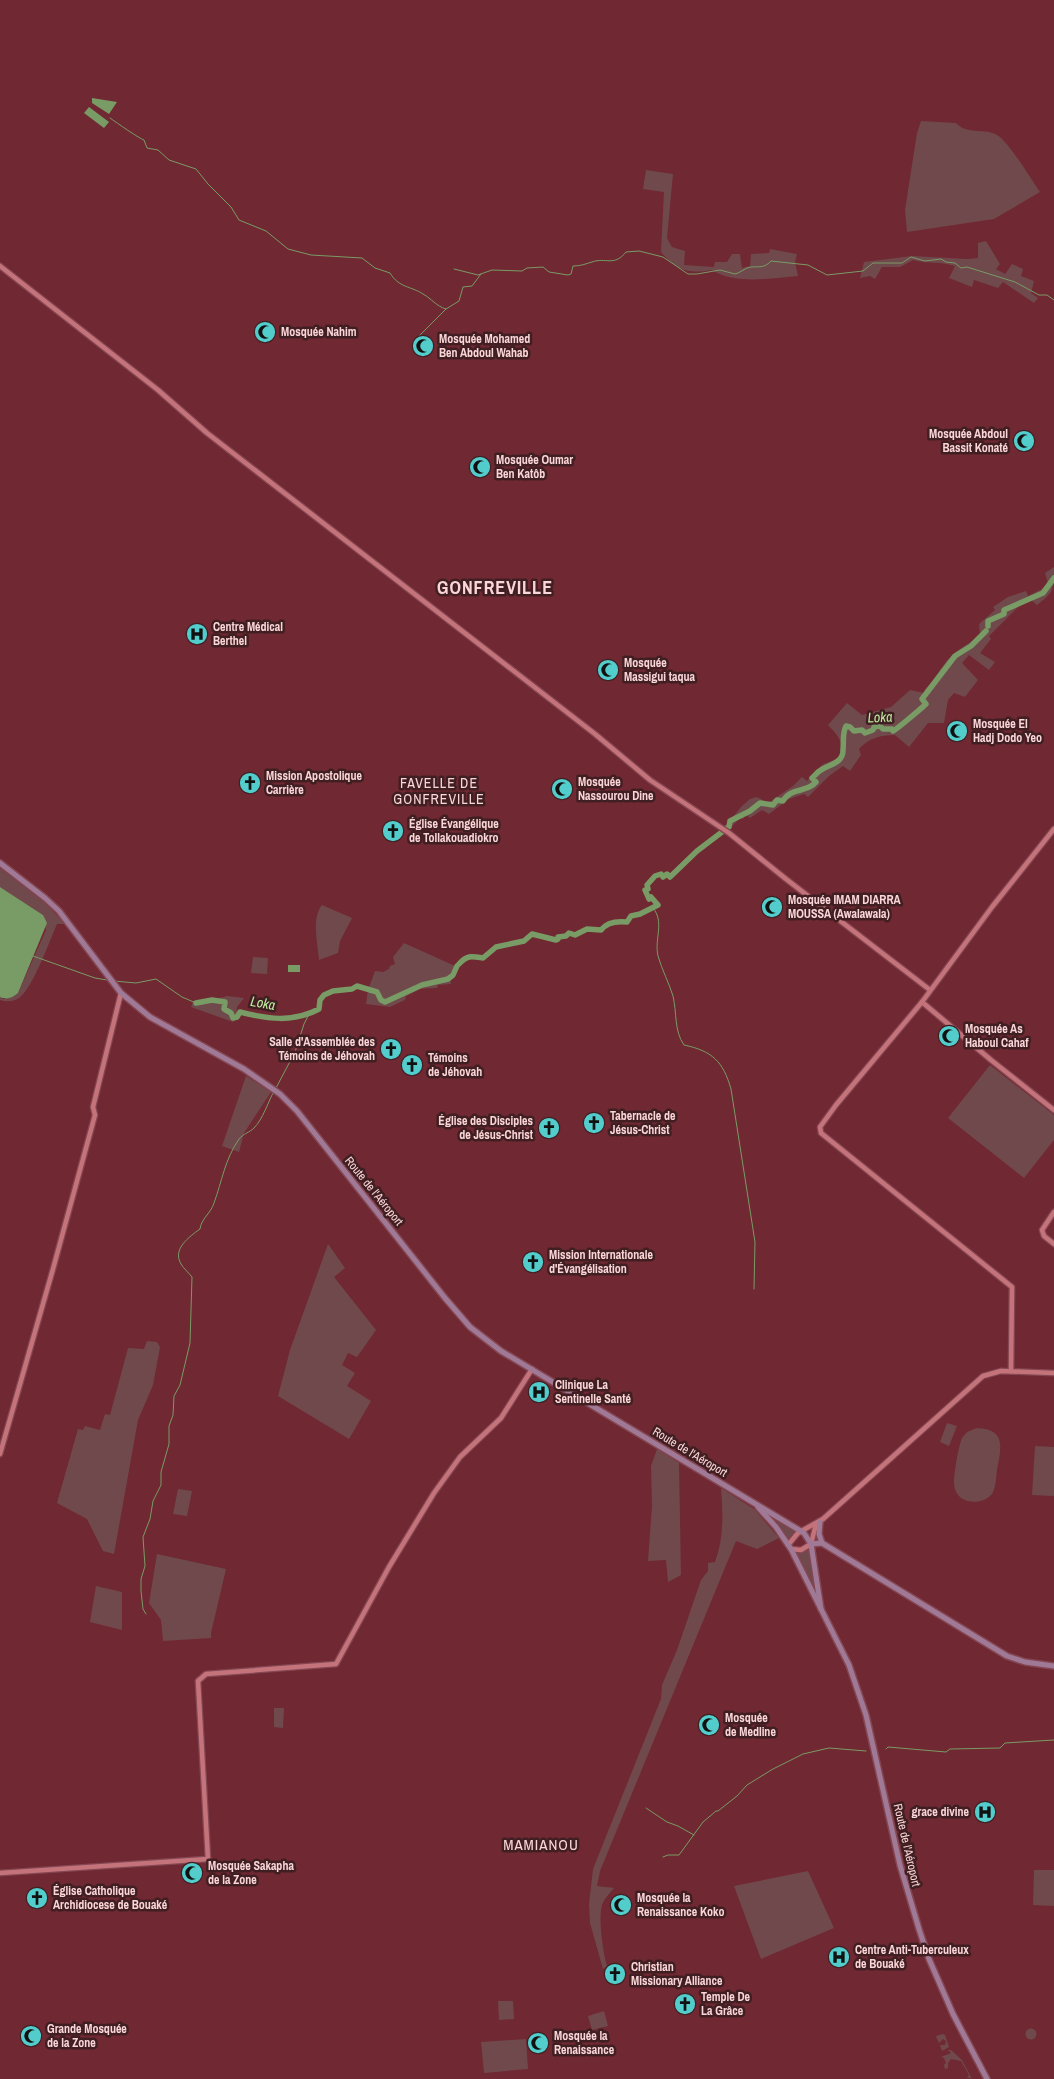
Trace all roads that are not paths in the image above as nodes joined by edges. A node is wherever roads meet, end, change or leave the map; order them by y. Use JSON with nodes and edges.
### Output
{"nodes":[{"id":1,"x":0,"y":266,"type":"edge"},
{"id":2,"x":1054,"y":829,"type":"edge"},
{"id":3,"x":0,"y":863,"type":"edge"},
{"id":4,"x":930,"y":990,"type":"junction"},
{"id":5,"x":121,"y":993,"type":"junction"},
{"id":6,"x":922,"y":1002,"type":"junction"},
{"id":7,"x":1054,"y":1110,"type":"edge"},
{"id":8,"x":1054,"y":1212,"type":"edge"},
{"id":9,"x":1054,"y":1244,"type":"edge"},
{"id":10,"x":532,"y":1369,"type":"junction"},
{"id":11,"x":1011,"y":1371,"type":"junction"},
{"id":12,"x":1054,"y":1373,"type":"edge"},
{"id":13,"x":0,"y":1454,"type":"edge"},
{"id":14,"x":755,"y":1504,"type":"junction"},
{"id":15,"x":822,"y":1520,"type":"junction"},
{"id":16,"x":800,"y":1531,"type":"junction"},
{"id":17,"x":822,"y":1543,"type":"junction"},
{"id":18,"x":812,"y":1544,"type":"junction"},
{"id":19,"x":789,"y":1547,"type":"junction"},
{"id":20,"x":822,"y":1609,"type":"junction"},
{"id":21,"x":1054,"y":1666,"type":"edge"},
{"id":22,"x":0,"y":1873,"type":"edge"},
{"id":23,"x":988,"y":2079,"type":"edge"}],
"edges":[{"from":1,"to":4,"type":"street"},
{"from":2,"to":4,"type":"street"},
{"from":3,"to":5,"type":"main road","name":"Route de l'Aéroport"},
{"from":4,"to":6,"type":"street"},
{"from":5,"to":10,"type":"main road","name":"Route de l'Aéroport"},
{"from":5,"to":13,"type":"street"},
{"from":6,"to":7,"type":"street"},
{"from":6,"to":11,"type":"street"},
{"from":8,"to":9,"type":"street"},
{"from":10,"to":14,"type":"main road","name":"Route de l'Aéroport"},
{"from":10,"to":22,"type":"street"},
{"from":11,"to":12,"type":"street"},
{"from":11,"to":15,"type":"street"},
{"from":14,"to":16,"type":"main road","name":"Route de l'Aéroport"},
{"from":14,"to":19,"type":"main road","name":"Route de l'Aéroport"},
{"from":15,"to":16,"type":"street"},
{"from":15,"to":17,"type":"main road"},
{"from":15,"to":18,"type":"street"},
{"from":16,"to":18,"type":"main road","name":"Route de l'Aéroport"},
{"from":16,"to":19,"type":"street"},
{"from":17,"to":18,"type":"main road"},
{"from":17,"to":21,"type":"main road"},
{"from":18,"to":19,"type":"street"},
{"from":18,"to":20,"type":"main road","name":"Route de l'Aéroport"},
{"from":19,"to":20,"type":"main road","name":"Route de l'Aéroport"},
{"from":20,"to":23,"type":"main road","name":"Route de l'Aéroport"}]}
